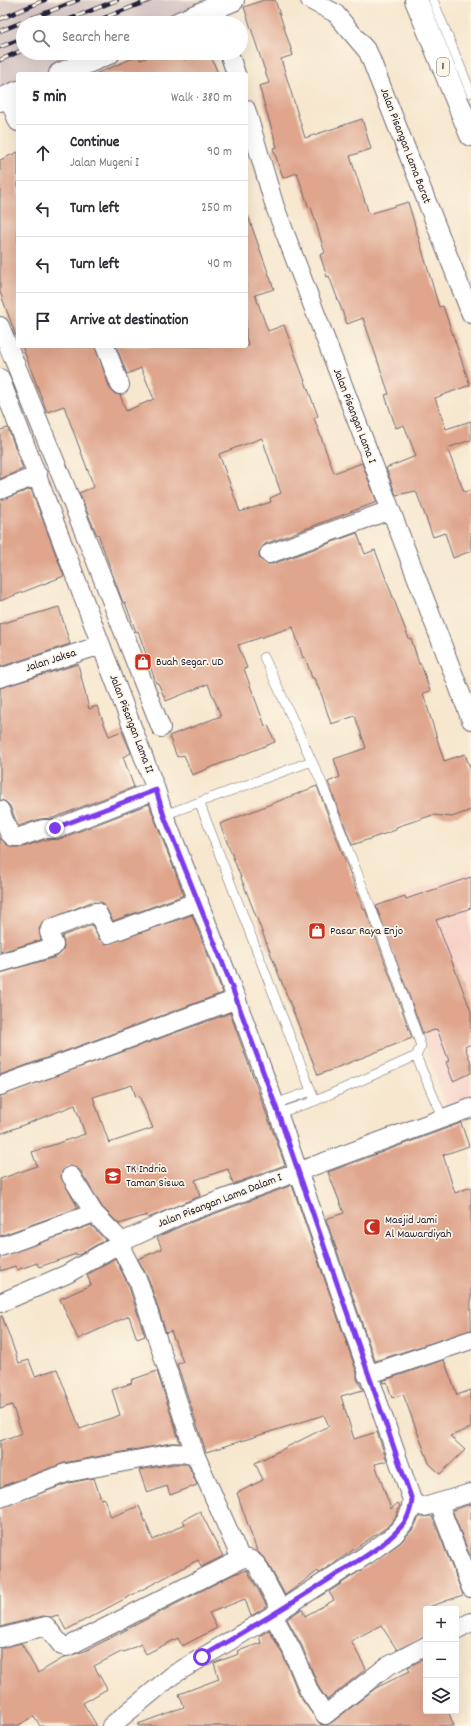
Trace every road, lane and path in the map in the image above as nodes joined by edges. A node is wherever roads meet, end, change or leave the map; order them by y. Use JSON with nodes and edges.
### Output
{"nodes":[{"id":1,"x":310,"y":0,"type":"edge"},
{"id":2,"x":416,"y":0,"type":"edge"},
{"id":3,"x":433,"y":0,"type":"edge"},
{"id":4,"x":223,"y":10,"type":"edge"},
{"id":5,"x":203,"y":16,"type":"edge"},
{"id":6,"x":93,"y":60,"type":"edge"},
{"id":7,"x":231,"y":60,"type":"edge"},
{"id":8,"x":65,"y":72,"type":"edge"},
{"id":9,"x":235,"y":72,"type":"edge"},
{"id":10,"x":471,"y":93,"type":"edge"},
{"id":11,"x":9,"y":96,"type":"edge"},
{"id":12,"x":16,"y":116,"type":"edge"},
{"id":13,"x":248,"y":116,"type":"edge"},
{"id":14,"x":471,"y":135,"type":"edge"},
{"id":15,"x":471,"y":314,"type":"edge"},
{"id":16,"x":0,"y":326,"type":"edge"},
{"id":17,"x":106,"y":348,"type":"edge"},
{"id":18,"x":0,"y":378,"type":"edge"},
{"id":19,"x":120,"y":385,"type":"dead end"},
{"id":20,"x":38,"y":475,"type":"junction"},
{"id":21,"x":0,"y":490,"type":"edge"},
{"id":22,"x":390,"y":510,"type":"junction"},
{"id":23,"x":269,"y":554,"type":"dead end"},
{"id":24,"x":101,"y":645,"type":"junction"},
{"id":25,"x":264,"y":657,"type":"dead end"},
{"id":26,"x":0,"y":678,"type":"edge"},
{"id":27,"x":471,"y":720,"type":"edge"},
{"id":28,"x":161,"y":728,"type":"dead end"},
{"id":29,"x":312,"y":761,"type":"junction"},
{"id":30,"x":156,"y":790,"type":"junction"},
{"id":31,"x":200,"y":804,"type":"junction"},
{"id":32,"x":0,"y":810,"type":"edge"},
{"id":33,"x":164,"y":816,"type":"junction"},
{"id":34,"x":198,"y":900,"type":"junction"},
{"id":35,"x":0,"y":963,"type":"edge"},
{"id":36,"x":236,"y":999,"type":"junction"},
{"id":37,"x":416,"y":1056,"type":"junction"},
{"id":38,"x":0,"y":1086,"type":"edge"},
{"id":39,"x":312,"y":1091,"type":"junction"},
{"id":40,"x":315,"y":1100,"type":"junction"},
{"id":41,"x":277,"y":1108,"type":"junction"},
{"id":42,"x":471,"y":1108,"type":"edge"},
{"id":43,"x":442,"y":1119,"type":"junction"},
{"id":44,"x":300,"y":1172,"type":"junction"},
{"id":45,"x":71,"y":1176,"type":"dead end"},
{"id":46,"x":94,"y":1213,"type":"junction"},
{"id":47,"x":120,"y":1243,"type":"junction"},
{"id":48,"x":0,"y":1247,"type":"edge"},
{"id":49,"x":0,"y":1303,"type":"edge"},
{"id":50,"x":471,"y":1340,"type":"edge"},
{"id":51,"x":367,"y":1375,"type":"junction"},
{"id":52,"x":195,"y":1454,"type":"junction"},
{"id":53,"x":471,"y":1493,"type":"edge"},
{"id":54,"x":0,"y":1498,"type":"edge"},
{"id":55,"x":412,"y":1500,"type":"junction"},
{"id":56,"x":439,"y":1504,"type":"junction"},
{"id":57,"x":241,"y":1559,"type":"junction"},
{"id":58,"x":471,"y":1588,"type":"edge"},
{"id":59,"x":277,"y":1613,"type":"junction"},
{"id":60,"x":471,"y":1622,"type":"edge"},
{"id":61,"x":459,"y":1628,"type":"edge"},
{"id":62,"x":0,"y":1638,"type":"edge"},
{"id":63,"x":423,"y":1648,"type":"edge"},
{"id":64,"x":111,"y":1726,"type":"edge"}],
"edges":[{"from":1,"to":15,"type":"street","name":"Jalan Pisangan Lama Barat"},
{"from":2,"to":14,"type":"main road","number":"1"},
{"from":3,"to":10,"type":"lane"},
{"from":4,"to":5,"type":"main road"},
{"from":6,"to":8,"type":"main road"},
{"from":7,"to":9,"type":"street"},
{"from":11,"to":12,"type":"street"},
{"from":13,"to":22,"type":"street","name":"Jalan Pisangan Lama I"},
{"from":16,"to":28,"type":"street"},
{"from":17,"to":19,"type":"street"},
{"from":18,"to":20,"type":"street","name":"Jalan Pisangan Lama II"},
{"from":20,"to":21,"type":"street"},
{"from":20,"to":24,"type":"street","name":"Jalan Pisangan Lama II"},
{"from":22,"to":23,"type":"street"},
{"from":22,"to":27,"type":"street","name":"Jalan Pisangan Lama I"},
{"from":24,"to":26,"type":"street","name":"Jalan Jaksa"},
{"from":24,"to":30,"type":"street","name":"Jalan Pisangan Lama II"},
{"from":25,"to":29,"type":"lane"},
{"from":29,"to":31,"type":"lane"},
{"from":29,"to":37,"type":"lane"},
{"from":30,"to":32,"type":"street"},
{"from":30,"to":33,"type":"street","name":"Jalan Pisangan Lama II"},
{"from":31,"to":33,"type":"lane"},
{"from":31,"to":39,"type":"lane"},
{"from":33,"to":34,"type":"street","name":"Jalan Pisangan Lama II"},
{"from":34,"to":35,"type":"street"},
{"from":34,"to":36,"type":"street","name":"Jalan Pisangan Lama II"},
{"from":36,"to":38,"type":"street"},
{"from":36,"to":41,"type":"street","name":"Jalan Pisangan Lama II"},
{"from":37,"to":40,"type":"lane"},
{"from":37,"to":43,"type":"lane"},
{"from":39,"to":40,"type":"lane"},
{"from":39,"to":41,"type":"lane"},
{"from":40,"to":41,"type":"lane"},
{"from":41,"to":44,"type":"street","name":"Jalan Pisangan Lama II"},
{"from":42,"to":43,"type":"street","name":"Jalan Pisangan Lama Dalam I"},
{"from":43,"to":44,"type":"street","name":"Jalan Pisangan Lama Dalam I"},
{"from":44,"to":47,"type":"street","name":"Jalan Pisangan Lama Dalam I"},
{"from":44,"to":51,"type":"street","name":"Jalan Pisangan Lama II"},
{"from":45,"to":46,"type":"street"},
{"from":46,"to":47,"type":"street"},
{"from":46,"to":48,"type":"street"},
{"from":47,"to":49,"type":"street","name":"Jalan Pisangan Lama Dalam I"},
{"from":47,"to":52,"type":"street"},
{"from":50,"to":51,"type":"street"},
{"from":51,"to":55,"type":"street","name":"Jalan Pisangan Lama II"},
{"from":52,"to":54,"type":"street"},
{"from":52,"to":57,"type":"street"},
{"from":53,"to":56,"type":"street"},
{"from":55,"to":56,"type":"street"},
{"from":55,"to":59,"type":"street"},
{"from":56,"to":58,"type":"street"},
{"from":57,"to":59,"type":"street"},
{"from":57,"to":62,"type":"street"},
{"from":59,"to":63,"type":"street"},
{"from":59,"to":64,"type":"street"},
{"from":60,"to":61,"type":"street"}]}
